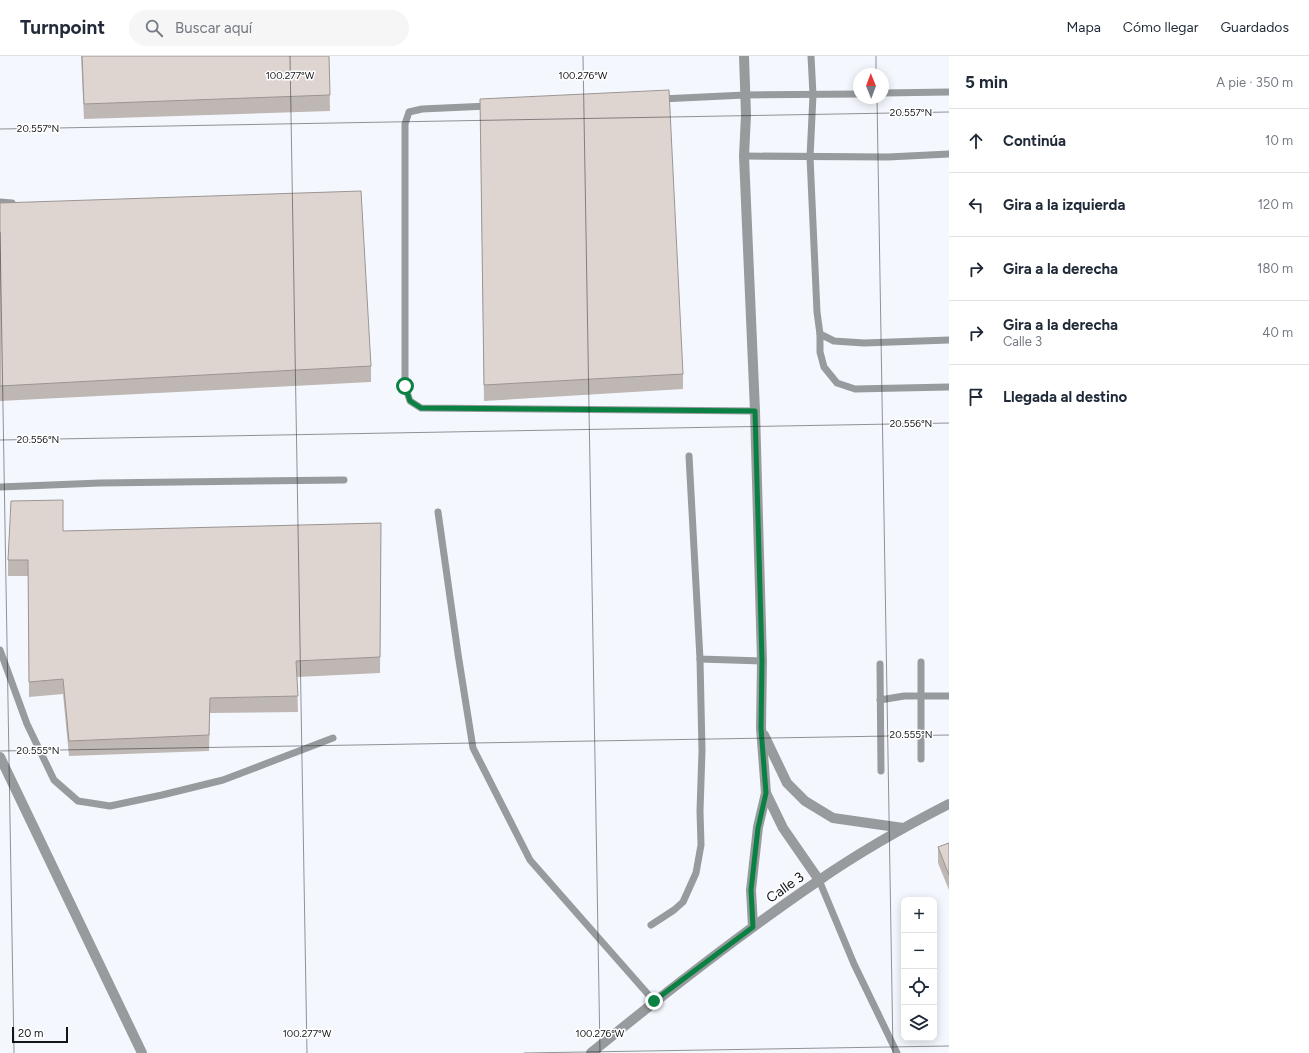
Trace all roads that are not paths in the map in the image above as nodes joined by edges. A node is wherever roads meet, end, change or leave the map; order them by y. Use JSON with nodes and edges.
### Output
{"nodes":[{"id":1,"x":744,"y":56,"type":"edge"},
{"id":2,"x":811,"y":56,"type":"edge"},
{"id":3,"x":949,"y":92,"type":"edge"},
{"id":4,"x":889,"y":93,"type":"edge"},
{"id":5,"x":853,"y":94,"type":"edge"},
{"id":6,"x":813,"y":95,"type":"junction"},
{"id":7,"x":745,"y":96,"type":"junction"},
{"id":8,"x":650,"y":100,"type":"edge"},
{"id":9,"x":493,"y":106,"type":"edge"},
{"id":10,"x":949,"y":154,"type":"edge"},
{"id":11,"x":744,"y":156,"type":"junction"},
{"id":12,"x":810,"y":157,"type":"junction"},
{"id":13,"x":0,"y":202,"type":"edge"},
{"id":14,"x":12,"y":203,"type":"edge"},
{"id":15,"x":820,"y":334,"type":"junction"},
{"id":16,"x":949,"y":340,"type":"edge"},
{"id":17,"x":948,"y":387,"type":"dead end"},
{"id":18,"x":755,"y":411,"type":"junction"},
{"id":19,"x":689,"y":456,"type":"dead end"},
{"id":20,"x":344,"y":480,"type":"dead end"},
{"id":21,"x":0,"y":486,"type":"edge"},
{"id":22,"x":438,"y":512,"type":"dead end"},
{"id":23,"x":0,"y":650,"type":"edge"},
{"id":24,"x":700,"y":659,"type":"junction"},
{"id":25,"x":762,"y":661,"type":"junction"},
{"id":26,"x":921,"y":662,"type":"dead end"},
{"id":27,"x":880,"y":664,"type":"dead end"},
{"id":28,"x":920,"y":696,"type":"junction"},
{"id":29,"x":949,"y":696,"type":"edge"},
{"id":30,"x":880,"y":700,"type":"junction"},
{"id":31,"x":761,"y":728,"type":"junction"},
{"id":32,"x":333,"y":738,"type":"dead end"},
{"id":33,"x":0,"y":757,"type":"edge"},
{"id":34,"x":921,"y":759,"type":"dead end"},
{"id":35,"x":881,"y":771,"type":"dead end"},
{"id":36,"x":766,"y":793,"type":"junction"},
{"id":37,"x":949,"y":804,"type":"edge"},
{"id":38,"x":903,"y":828,"type":"junction"},
{"id":39,"x":819,"y":880,"type":"junction"},
{"id":40,"x":651,"y":924,"type":"dead end"},
{"id":41,"x":753,"y":927,"type":"junction"},
{"id":42,"x":654,"y":1001,"type":"junction"},
{"id":43,"x":142,"y":1053,"type":"edge"},
{"id":44,"x":591,"y":1053,"type":"edge"},
{"id":45,"x":897,"y":1053,"type":"edge"}],
"edges":[{"from":1,"to":7,"type":"street"},
{"from":2,"to":6,"type":"lane"},
{"from":3,"to":4,"type":"lane"},
{"from":5,"to":6,"type":"lane"},
{"from":6,"to":7,"type":"lane"},
{"from":6,"to":12,"type":"lane"},
{"from":7,"to":8,"type":"lane"},
{"from":7,"to":11,"type":"street"},
{"from":9,"to":18,"type":"lane"},
{"from":10,"to":12,"type":"lane"},
{"from":11,"to":12,"type":"lane"},
{"from":11,"to":18,"type":"street"},
{"from":12,"to":15,"type":"lane"},
{"from":13,"to":14,"type":"lane"},
{"from":15,"to":16,"type":"lane"},
{"from":15,"to":17,"type":"lane"},
{"from":18,"to":25,"type":"street"},
{"from":19,"to":24,"type":"lane"},
{"from":20,"to":21,"type":"lane"},
{"from":22,"to":42,"type":"lane"},
{"from":23,"to":32,"type":"lane"},
{"from":24,"to":25,"type":"lane"},
{"from":24,"to":40,"type":"lane"},
{"from":25,"to":31,"type":"street"},
{"from":26,"to":28,"type":"lane"},
{"from":27,"to":30,"type":"lane"},
{"from":28,"to":29,"type":"lane"},
{"from":28,"to":30,"type":"lane"},
{"from":28,"to":34,"type":"lane"},
{"from":30,"to":35,"type":"lane"},
{"from":31,"to":36,"type":"street"},
{"from":31,"to":38,"type":"street"},
{"from":33,"to":43,"type":"street"},
{"from":36,"to":39,"type":"street"},
{"from":36,"to":41,"type":"street"},
{"from":37,"to":38,"type":"street","name":"Calle 3"},
{"from":38,"to":39,"type":"street","name":"Calle 3"},
{"from":39,"to":41,"type":"street","name":"Calle 3"},
{"from":39,"to":45,"type":"lane"},
{"from":41,"to":42,"type":"street","name":"Calle 3"},
{"from":42,"to":44,"type":"street","name":"Calle 3"}]}
